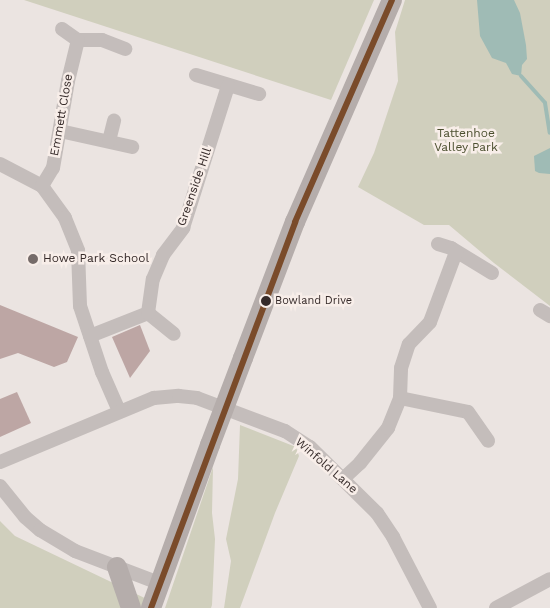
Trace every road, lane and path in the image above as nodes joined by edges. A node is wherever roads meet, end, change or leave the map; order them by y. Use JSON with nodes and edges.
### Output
{"nodes":[{"id":1,"x":392,"y":0,"type":"edge"},
{"id":2,"x":62,"y":29,"type":"dead end"},
{"id":3,"x":78,"y":40,"type":"junction"},
{"id":4,"x":125,"y":49,"type":"dead end"},
{"id":5,"x":196,"y":74,"type":"dead end"},
{"id":6,"x":228,"y":86,"type":"junction"},
{"id":7,"x":259,"y":94,"type":"dead end"},
{"id":8,"x":114,"y":121,"type":"dead end"},
{"id":9,"x":60,"y":131,"type":"junction"},
{"id":10,"x":109,"y":141,"type":"junction"},
{"id":11,"x":132,"y":147,"type":"dead end"},
{"id":12,"x":0,"y":164,"type":"edge"},
{"id":13,"x":42,"y":186,"type":"junction"},
{"id":14,"x":438,"y":244,"type":"dead end"},
{"id":15,"x":456,"y":252,"type":"junction"},
{"id":16,"x":492,"y":273,"type":"dead end"},
{"id":17,"x":148,"y":313,"type":"junction"},
{"id":18,"x":174,"y":334,"type":"dead end"},
{"id":19,"x":90,"y":336,"type":"junction"},
{"id":20,"x":400,"y":398,"type":"junction"},
{"id":21,"x":119,"y":410,"type":"junction"},
{"id":22,"x":488,"y":441,"type":"dead end"},
{"id":23,"x":0,"y":462,"type":"edge"},
{"id":24,"x":344,"y":478,"type":"junction"},
{"id":25,"x":0,"y":486,"type":"edge"},
{"id":26,"x":117,"y":567,"type":"junction"},
{"id":27,"x":550,"y":579,"type":"edge"},
{"id":28,"x":159,"y":583,"type":"junction"},
{"id":29,"x":131,"y":608,"type":"edge"},
{"id":30,"x":151,"y":608,"type":"edge"},
{"id":31,"x":430,"y":608,"type":"edge"},
{"id":32,"x":496,"y":608,"type":"edge"}],
"edges":[{"from":1,"to":28,"type":"street","bridge":true},
{"from":2,"to":3,"type":"street"},
{"from":3,"to":4,"type":"street"},
{"from":3,"to":9,"type":"street","name":"Emmett Close"},
{"from":5,"to":6,"type":"street"},
{"from":6,"to":7,"type":"street"},
{"from":6,"to":17,"type":"street","name":"Greenside Hill"},
{"from":8,"to":10,"type":"street"},
{"from":9,"to":10,"type":"street"},
{"from":9,"to":13,"type":"street","name":"Emmett Close"},
{"from":10,"to":11,"type":"street"},
{"from":12,"to":13,"type":"street"},
{"from":13,"to":19,"type":"street"},
{"from":14,"to":15,"type":"street"},
{"from":15,"to":16,"type":"street"},
{"from":15,"to":20,"type":"street"},
{"from":17,"to":18,"type":"street"},
{"from":17,"to":19,"type":"street"},
{"from":19,"to":21,"type":"street"},
{"from":20,"to":22,"type":"street"},
{"from":20,"to":24,"type":"street"},
{"from":21,"to":23,"type":"street","name":"Winfold Lane"},
{"from":21,"to":24,"type":"street","name":"Winfold Lane"},
{"from":24,"to":31,"type":"street","name":"Winfold Lane"},
{"from":25,"to":26,"type":"street"},
{"from":26,"to":28,"type":"street"},
{"from":26,"to":29,"type":"street"},
{"from":27,"to":32,"type":"street"},
{"from":28,"to":30,"type":"street"}]}
